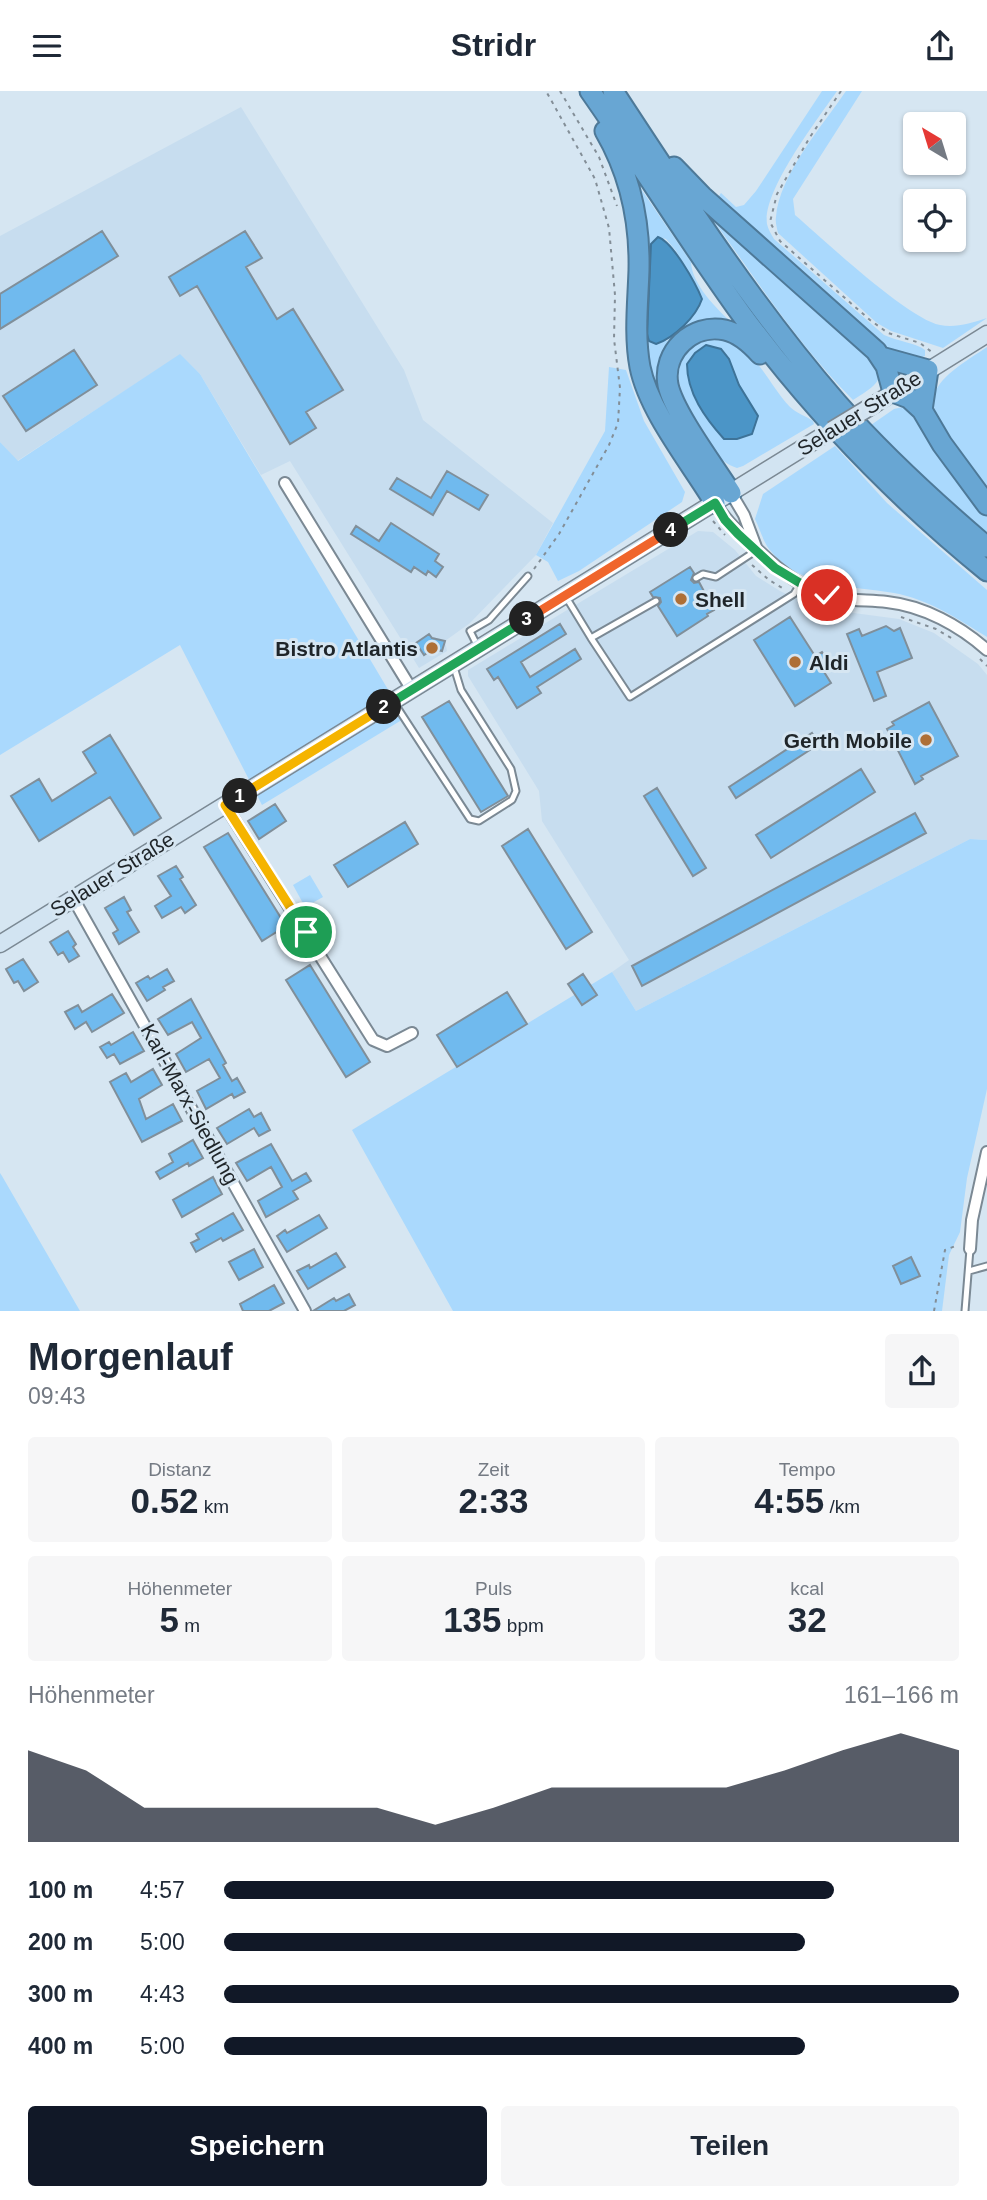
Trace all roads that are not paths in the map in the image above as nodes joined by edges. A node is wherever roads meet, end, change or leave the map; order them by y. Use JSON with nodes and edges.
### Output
{"nodes":[{"id":1,"x":590,"y":91,"type":"edge"},
{"id":2,"x":613,"y":91,"type":"edge"},
{"id":3,"x":636,"y":125,"type":"junction"},
{"id":4,"x":987,"y":334,"type":"edge"},
{"id":5,"x":881,"y":357,"type":"junction"},
{"id":6,"x":932,"y":363,"type":"junction"},
{"id":7,"x":798,"y":386,"type":"junction"},
{"id":8,"x":893,"y":392,"type":"junction"},
{"id":9,"x":922,"y":410,"type":"junction"},
{"id":10,"x":285,"y":483,"type":"dead end"},
{"id":11,"x":723,"y":498,"type":"junction"},
{"id":12,"x":987,"y":505,"type":"edge"},
{"id":13,"x":987,"y":547,"type":"edge"},
{"id":14,"x":757,"y":549,"type":"junction"},
{"id":15,"x":987,"y":571,"type":"edge"},
{"id":16,"x":528,"y":576,"type":"road end"},
{"id":17,"x":696,"y":578,"type":"dead end"},
{"id":18,"x":800,"y":583,"type":"junction"},
{"id":19,"x":565,"y":596,"type":"junction"},
{"id":20,"x":656,"y":601,"type":"dead end"},
{"id":21,"x":591,"y":638,"type":"junction"},
{"id":22,"x":478,"y":649,"type":"junction"},
{"id":23,"x":987,"y":650,"type":"edge"},
{"id":24,"x":453,"y":664,"type":"junction"},
{"id":25,"x":412,"y":690,"type":"junction"},
{"id":26,"x":393,"y":701,"type":"junction"},
{"id":27,"x":225,"y":805,"type":"junction"},
{"id":28,"x":74,"y":898,"type":"junction"},
{"id":29,"x":0,"y":944,"type":"edge"},
{"id":30,"x":412,"y":1033,"type":"dead end"},
{"id":31,"x":987,"y":1152,"type":"edge"},
{"id":32,"x":971,"y":1244,"type":"joint"},
{"id":33,"x":987,"y":1266,"type":"edge"},
{"id":34,"x":969,"y":1271,"type":"junction"},
{"id":35,"x":305,"y":1311,"type":"edge"},
{"id":36,"x":965,"y":1311,"type":"edge"}],
"edges":[{"from":1,"to":7,"type":"highway"},
{"from":1,"to":11,"type":"highway"},
{"from":2,"to":3,"type":"highway"},
{"from":3,"to":5,"type":"highway"},
{"from":3,"to":13,"type":"highway"},
{"from":4,"to":6,"type":"main road","name":"Selauer Straße"},
{"from":5,"to":6,"type":"highway"},
{"from":5,"to":8,"type":"highway"},
{"from":6,"to":8,"type":"main road","name":"Selauer Straße"},
{"from":6,"to":9,"type":"highway"},
{"from":7,"to":11,"type":"highway"},
{"from":7,"to":15,"type":"highway"},
{"from":8,"to":9,"type":"highway"},
{"from":8,"to":11,"type":"main road","name":"Selauer Straße","bridge":true},
{"from":9,"to":12,"type":"highway"},
{"from":10,"to":25,"type":"street"},
{"from":11,"to":14,"type":"street"},
{"from":11,"to":14,"type":"street"},
{"from":11,"to":19,"type":"main road","name":"Selauer Straße"},
{"from":14,"to":17,"type":"lane"},
{"from":14,"to":18,"type":"street"},
{"from":16,"to":22,"type":"lane"},
{"from":18,"to":21,"type":"lane"},
{"from":18,"to":23,"type":"street"},
{"from":19,"to":21,"type":"lane"},
{"from":19,"to":22,"type":"main road","name":"Selauer Straße"},
{"from":20,"to":21,"type":"lane"},
{"from":22,"to":24,"type":"main road","name":"Selauer Straße"},
{"from":24,"to":25,"type":"main road","name":"Selauer Straße"},
{"from":24,"to":26,"type":"lane"},
{"from":25,"to":26,"type":"main road","name":"Selauer Straße"},
{"from":26,"to":27,"type":"main road","name":"Selauer Straße"},
{"from":27,"to":28,"type":"main road","name":"Selauer Straße"},
{"from":27,"to":30,"type":"street"},
{"from":28,"to":29,"type":"main road","name":"Selauer Straße"},
{"from":28,"to":35,"type":"street","name":"Karl-Marx-Siedlung"},
{"from":31,"to":32,"type":"street"},
{"from":32,"to":34,"type":"lane"},
{"from":33,"to":34,"type":"lane"},
{"from":34,"to":36,"type":"lane"}]}
